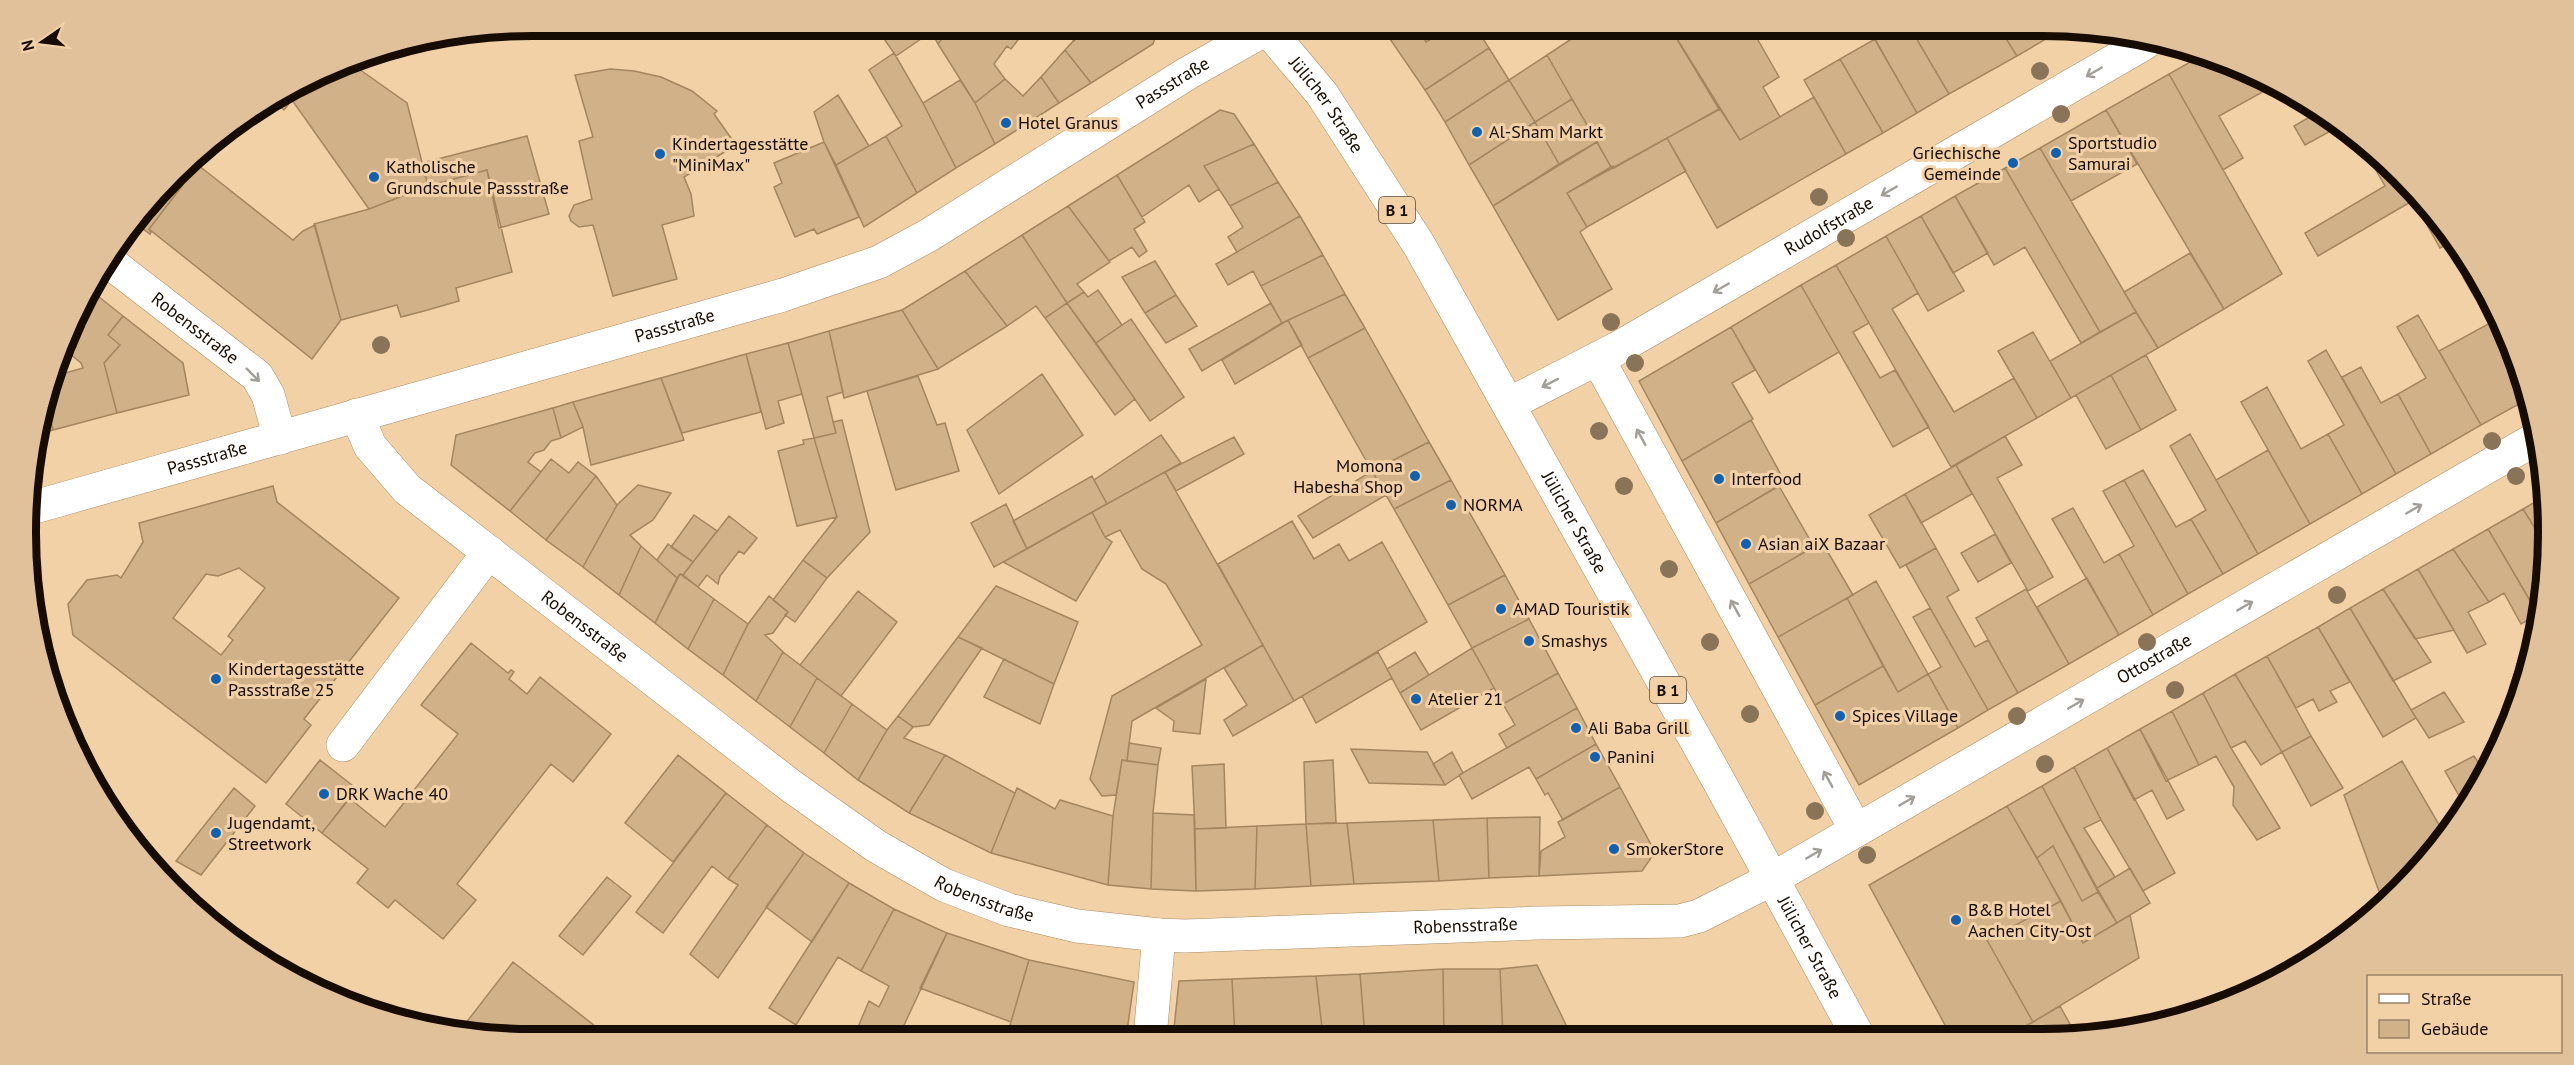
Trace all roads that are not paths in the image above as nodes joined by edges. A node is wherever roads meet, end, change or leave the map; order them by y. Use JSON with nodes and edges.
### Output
{"nodes":[{"id":1,"x":1251,"y":36,"type":"edge"},
{"id":2,"x":1276,"y":36,"type":"edge"},
{"id":3,"x":2139,"y":46,"type":"edge"},
{"id":4,"x":114,"y":266,"type":"edge"},
{"id":5,"x":1598,"y":359,"type":"junction"},
{"id":6,"x":1509,"y":404,"type":"junction"},
{"id":7,"x":357,"y":415,"type":"junction"},
{"id":8,"x":280,"y":438,"type":"junction"},
{"id":9,"x":2529,"y":442,"type":"edge"},
{"id":10,"x":37,"y":506,"type":"edge"},
{"id":11,"x":489,"y":552,"type":"junction"},
{"id":12,"x":343,"y":745,"type":"dead end"},
{"id":13,"x":1856,"y":830,"type":"junction"},
{"id":14,"x":1772,"y":879,"type":"junction"},
{"id":15,"x":1159,"y":935,"type":"junction"},
{"id":16,"x":1151,"y":1029,"type":"edge"},
{"id":17,"x":1851,"y":1029,"type":"edge"}],
"edges":[{"from":1,"to":7,"type":"street","name":"Passstraße"},
{"from":2,"to":6,"type":"street","name":"Jülicher Straße","number":"B 1"},
{"from":3,"to":5,"type":"street","name":"Rudolfstraße","one_way":true},
{"from":4,"to":8,"type":"street","name":"Robensstraße","one_way":true},
{"from":5,"to":6,"type":"street","name":"Rudolfstraße","one_way":true},
{"from":13,"to":5,"type":"street","one_way":true},
{"from":6,"to":14,"type":"street","name":"Jülicher Straße","number":"B 1"},
{"from":7,"to":8,"type":"street","name":"Passstraße"},
{"from":7,"to":11,"type":"street","name":"Robensstraße"},
{"from":8,"to":10,"type":"street","name":"Passstraße"},
{"from":13,"to":9,"type":"street","name":"Ottostraße","one_way":true},
{"from":11,"to":12,"type":"street"},
{"from":11,"to":15,"type":"street","name":"Robensstraße"},
{"from":14,"to":13,"type":"street","name":"Ottostraße","one_way":true},
{"from":14,"to":15,"type":"street","name":"Robensstraße"},
{"from":14,"to":17,"type":"street","name":"Jülicher Straße","number":"B 1"},
{"from":15,"to":16,"type":"street"}]}
